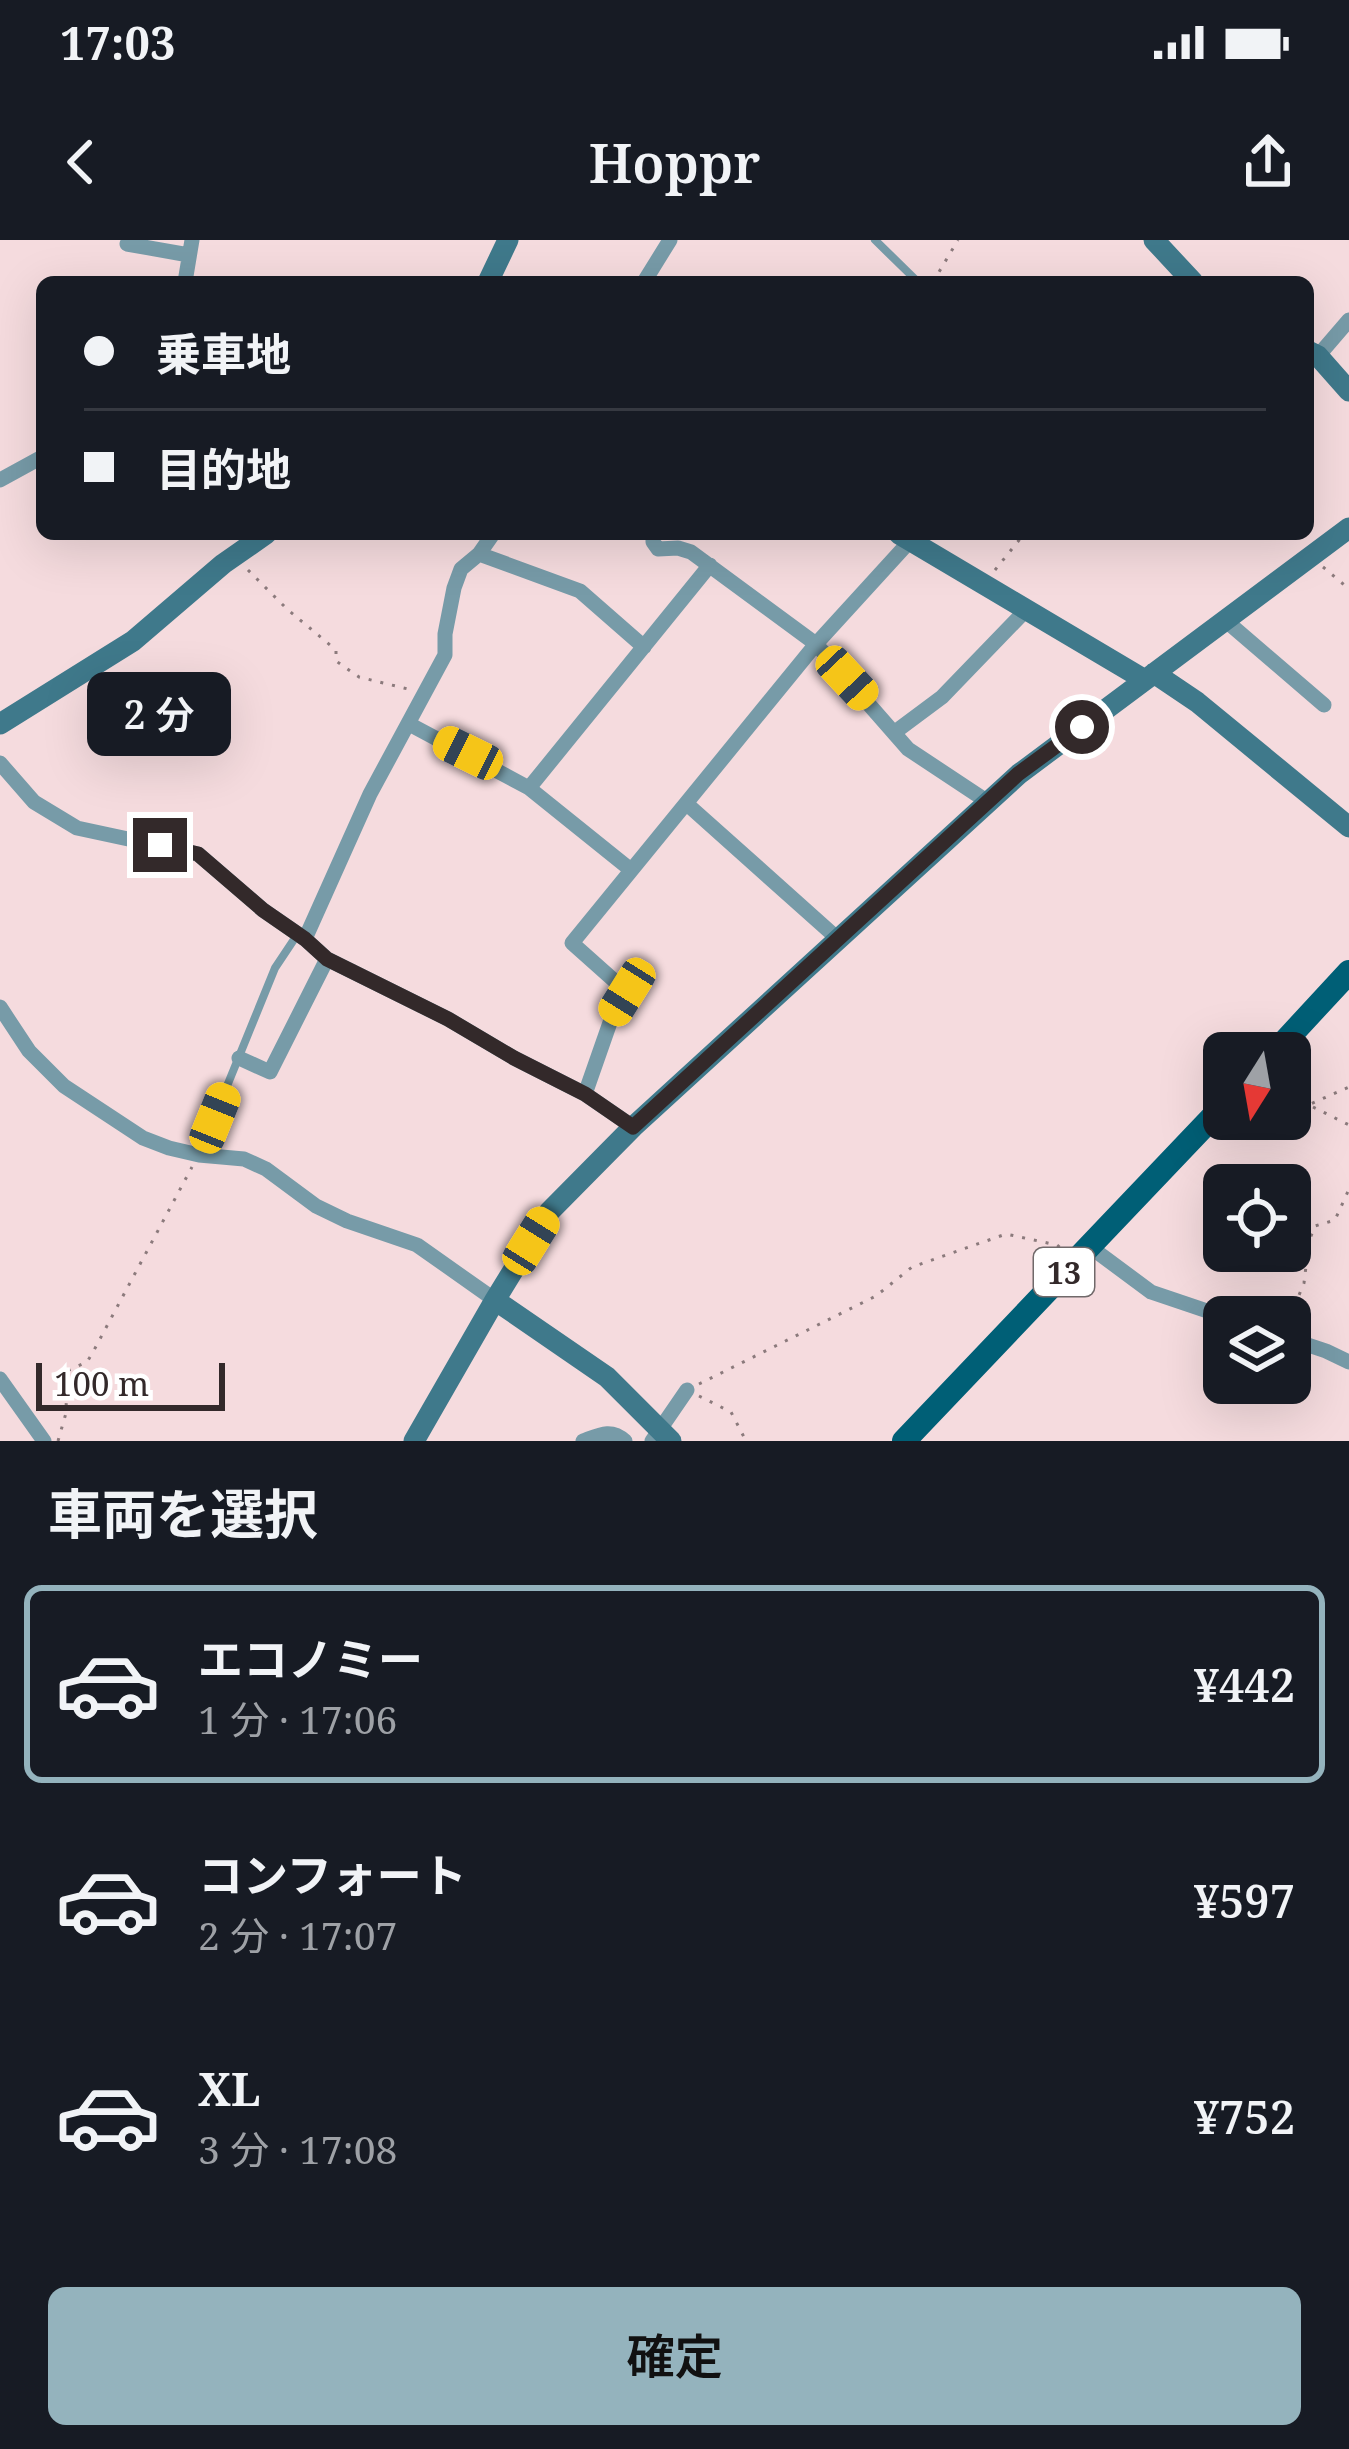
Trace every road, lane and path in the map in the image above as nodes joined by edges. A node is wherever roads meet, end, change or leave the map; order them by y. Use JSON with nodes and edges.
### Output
{"nodes":[{"id":1,"x":508,"y":240,"type":"edge"},
{"id":2,"x":670,"y":240,"type":"edge"},
{"id":3,"x":875,"y":240,"type":"edge"},
{"id":4,"x":958,"y":240,"type":"edge"},
{"id":5,"x":1154,"y":240,"type":"edge"},
{"id":6,"x":127,"y":244,"type":"dead end"},
{"id":7,"x":190,"y":247,"type":"edge"},
{"id":8,"x":491,"y":276,"type":"edge"},
{"id":9,"x":648,"y":276,"type":"edge"},
{"id":10,"x":911,"y":276,"type":"edge"},
{"id":11,"x":937,"y":276,"type":"edge"},
{"id":12,"x":1187,"y":276,"type":"edge"},
{"id":13,"x":1349,"y":320,"type":"edge"},
{"id":14,"x":1314,"y":353,"type":"edge"},
{"id":15,"x":1314,"y":355,"type":"edge"},
{"id":16,"x":1349,"y":391,"type":"edge"},
{"id":17,"x":36,"y":460,"type":"edge"},
{"id":18,"x":0,"y":480,"type":"edge"},
{"id":19,"x":1349,"y":528,"type":"edge"},
{"id":20,"x":257,"y":540,"type":"edge"},
{"id":21,"x":489,"y":540,"type":"edge"},
{"id":22,"x":653,"y":540,"type":"edge"},
{"id":23,"x":902,"y":540,"type":"edge"},
{"id":24,"x":907,"y":540,"type":"edge"},
{"id":25,"x":1019,"y":540,"type":"edge"},
{"id":26,"x":479,"y":554,"type":"junction"},
{"id":27,"x":234,"y":556,"type":"junction"},
{"id":28,"x":1311,"y":556,"type":"junction"},
{"id":29,"x":710,"y":566,"type":"junction"},
{"id":30,"x":984,"y":585,"type":"junction"},
{"id":31,"x":1349,"y":589,"type":"edge"},
{"id":32,"x":1026,"y":610,"type":"junction"},
{"id":33,"x":1225,"y":620,"type":"junction"},
{"id":34,"x":816,"y":644,"type":"junction"},
{"id":35,"x":644,"y":647,"type":"junction"},
{"id":36,"x":1150,"y":676,"type":"junction"},
{"id":37,"x":425,"y":693,"type":"junction"},
{"id":38,"x":1324,"y":705,"type":"dead end"},
{"id":39,"x":0,"y":724,"type":"edge"},
{"id":40,"x":409,"y":724,"type":"junction"},
{"id":41,"x":895,"y":732,"type":"junction"},
{"id":42,"x":0,"y":764,"type":"edge"},
{"id":43,"x":530,"y":788,"type":"junction"},
{"id":44,"x":988,"y":802,"type":"junction"},
{"id":45,"x":688,"y":805,"type":"junction"},
{"id":46,"x":1349,"y":827,"type":"edge"},
{"id":47,"x":631,"y":870,"type":"junction"},
{"id":48,"x":302,"y":936,"type":"junction"},
{"id":49,"x":838,"y":939,"type":"junction"},
{"id":50,"x":327,"y":959,"type":"junction"},
{"id":51,"x":1349,"y":972,"type":"edge"},
{"id":52,"x":0,"y":1007,"type":"edge"},
{"id":53,"x":1293,"y":1032,"type":"edge"},
{"id":54,"x":239,"y":1058,"type":"junction"},
{"id":55,"x":1349,"y":1087,"type":"edge"},
{"id":56,"x":585,"y":1094,"type":"junction"},
{"id":57,"x":1311,"y":1105,"type":"edge"},
{"id":58,"x":1311,"y":1106,"type":"edge"},
{"id":59,"x":1349,"y":1125,"type":"edge"},
{"id":60,"x":633,"y":1127,"type":"junction"},
{"id":61,"x":1203,"y":1127,"type":"edge"},
{"id":62,"x":199,"y":1155,"type":"junction"},
{"id":63,"x":1349,"y":1189,"type":"edge"},
{"id":64,"x":1082,"y":1253,"type":"junction"},
{"id":65,"x":1299,"y":1296,"type":"edge"},
{"id":66,"x":495,"y":1300,"type":"junction"},
{"id":67,"x":1203,"y":1310,"type":"edge"},
{"id":68,"x":1311,"y":1346,"type":"edge"},
{"id":69,"x":1349,"y":1363,"type":"edge"},
{"id":70,"x":1,"y":1382,"type":"edge"},
{"id":71,"x":686,"y":1390,"type":"junction"},
{"id":72,"x":661,"y":1437,"type":"edge"},
{"id":73,"x":38,"y":1438,"type":"edge"},
{"id":74,"x":58,"y":1441,"type":"edge"},
{"id":75,"x":414,"y":1441,"type":"edge"},
{"id":76,"x":583,"y":1441,"type":"edge"},
{"id":77,"x":625,"y":1441,"type":"edge"},
{"id":78,"x":746,"y":1441,"type":"edge"},
{"id":79,"x":904,"y":1441,"type":"edge"}],
"edges":[{"from":1,"to":8,"type":"street"},
{"from":2,"to":9,"type":"street"},
{"from":3,"to":10,"type":"lane"},
{"from":4,"to":11,"type":"path"},
{"from":5,"to":12,"type":"street"},
{"from":6,"to":7,"type":"street"},
{"from":13,"to":14,"type":"street"},
{"from":15,"to":16,"type":"street"},
{"from":17,"to":18,"type":"street"},
{"from":19,"to":28,"type":"street"},
{"from":20,"to":27,"type":"street"},
{"from":21,"to":26,"type":"street"},
{"from":22,"to":29,"type":"street"},
{"from":23,"to":34,"type":"street"},
{"from":24,"to":30,"type":"street"},
{"from":25,"to":30,"type":"path"},
{"from":26,"to":35,"type":"street"},
{"from":26,"to":37,"type":"street"},
{"from":27,"to":37,"type":"path"},
{"from":27,"to":39,"type":"street"},
{"from":28,"to":31,"type":"path"},
{"from":28,"to":33,"type":"street"},
{"from":29,"to":34,"type":"street"},
{"from":29,"to":35,"type":"street"},
{"from":30,"to":32,"type":"street"},
{"from":32,"to":36,"type":"street"},
{"from":32,"to":41,"type":"street"},
{"from":33,"to":36,"type":"street"},
{"from":33,"to":38,"type":"street"},
{"from":34,"to":41,"type":"street"},
{"from":34,"to":45,"type":"street"},
{"from":35,"to":43,"type":"street"},
{"from":36,"to":44,"type":"street"},
{"from":36,"to":46,"type":"street"},
{"from":37,"to":40,"type":"street"},
{"from":40,"to":43,"type":"street"},
{"from":40,"to":48,"type":"street"},
{"from":41,"to":44,"type":"street"},
{"from":42,"to":48,"type":"street"},
{"from":43,"to":47,"type":"street"},
{"from":44,"to":49,"type":"street"},
{"from":45,"to":47,"type":"street"},
{"from":45,"to":49,"type":"street"},
{"from":47,"to":56,"type":"street"},
{"from":48,"to":50,"type":"street"},
{"from":48,"to":54,"type":"lane"},
{"from":49,"to":60,"type":"street"},
{"from":50,"to":54,"type":"street"},
{"from":50,"to":56,"type":"street"},
{"from":51,"to":53,"type":"main road"},
{"from":52,"to":62,"type":"street"},
{"from":54,"to":62,"type":"lane"},
{"from":55,"to":57,"type":"path"},
{"from":56,"to":60,"type":"street"},
{"from":58,"to":59,"type":"path"},
{"from":60,"to":66,"type":"street"},
{"from":61,"to":64,"type":"main road","number":"13"},
{"from":62,"to":66,"type":"street"},
{"from":62,"to":74,"type":"path"},
{"from":63,"to":65,"type":"path"},
{"from":64,"to":67,"type":"street"},
{"from":64,"to":71,"type":"path"},
{"from":64,"to":79,"type":"main road","number":"13"},
{"from":66,"to":72,"type":"street"},
{"from":66,"to":75,"type":"street"},
{"from":68,"to":69,"type":"street"},
{"from":70,"to":73,"type":"street"},
{"from":71,"to":72,"type":"street"},
{"from":71,"to":78,"type":"path"},
{"from":76,"to":77,"type":"street"}]}
